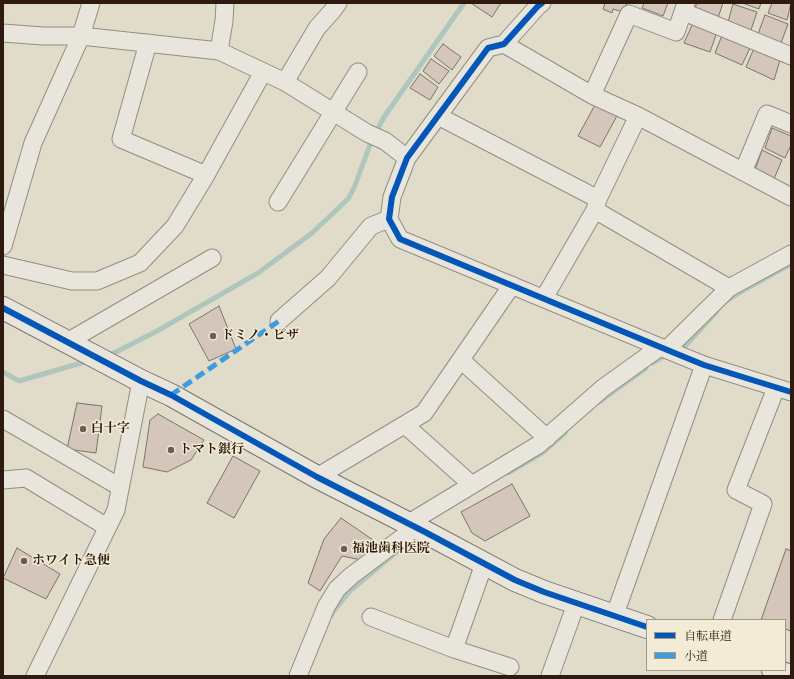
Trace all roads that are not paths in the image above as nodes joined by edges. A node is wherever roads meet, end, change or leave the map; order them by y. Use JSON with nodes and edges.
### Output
{"nodes":[{"id":1,"x":91,"y":3,"type":"edge"},
{"id":2,"x":225,"y":3,"type":"edge"},
{"id":3,"x":338,"y":3,"type":"edge"},
{"id":4,"x":542,"y":3,"type":"edge"},
{"id":5,"x":685,"y":8,"type":"edge"},
{"id":6,"x":3,"y":33,"type":"edge"},
{"id":7,"x":81,"y":36,"type":"junction"},
{"id":8,"x":148,"y":44,"type":"junction"},
{"id":9,"x":504,"y":44,"type":"junction"},
{"id":10,"x":219,"y":51,"type":"junction"},
{"id":11,"x":791,"y":56,"type":"edge"},
{"id":12,"x":263,"y":72,"type":"junction"},
{"id":13,"x":358,"y":72,"type":"dead end"},
{"id":14,"x":285,"y":82,"type":"junction"},
{"id":15,"x":592,"y":95,"type":"junction"},
{"id":16,"x":334,"y":112,"type":"junction"},
{"id":17,"x":438,"y":116,"type":"junction"},
{"id":18,"x":638,"y":116,"type":"junction"},
{"id":19,"x":791,"y":124,"type":"edge"},
{"id":20,"x":407,"y":158,"type":"junction"},
{"id":21,"x":743,"y":172,"type":"junction"},
{"id":22,"x":206,"y":175,"type":"junction"},
{"id":23,"x":791,"y":197,"type":"edge"},
{"id":24,"x":278,"y":202,"type":"dead end"},
{"id":25,"x":596,"y":204,"type":"junction"},
{"id":26,"x":389,"y":219,"type":"junction"},
{"id":27,"x":3,"y":246,"type":"edge"},
{"id":28,"x":791,"y":254,"type":"edge"},
{"id":29,"x":212,"y":258,"type":"dead end"},
{"id":30,"x":3,"y":264,"type":"edge"},
{"id":31,"x":512,"y":285,"type":"junction"},
{"id":32,"x":729,"y":288,"type":"junction"},
{"id":33,"x":544,"y":298,"type":"junction"},
{"id":34,"x":3,"y":308,"type":"edge"},
{"id":35,"x":279,"y":321,"type":"dead end"},
{"id":36,"x":67,"y":342,"type":"junction"},
{"id":37,"x":668,"y":350,"type":"junction"},
{"id":38,"x":461,"y":360,"type":"junction"},
{"id":39,"x":704,"y":365,"type":"junction"},
{"id":40,"x":141,"y":381,"type":"junction"},
{"id":41,"x":783,"y":390,"type":"edge"},
{"id":42,"x":3,"y":419,"type":"edge"},
{"id":43,"x":405,"y":425,"type":"junction"},
{"id":44,"x":547,"y":438,"type":"junction"},
{"id":45,"x":317,"y":477,"type":"junction"},
{"id":46,"x":3,"y":480,"type":"edge"},
{"id":47,"x":472,"y":485,"type":"junction"},
{"id":48,"x":120,"y":487,"type":"junction"},
{"id":49,"x":107,"y":527,"type":"junction"},
{"id":50,"x":417,"y":528,"type":"junction"},
{"id":51,"x":484,"y":564,"type":"junction"},
{"id":52,"x":576,"y":604,"type":"junction"},
{"id":53,"x":371,"y":617,"type":"dead end"},
{"id":54,"x":614,"y":617,"type":"junction"},
{"id":55,"x":722,"y":619,"type":"edge"},
{"id":56,"x":646,"y":628,"type":"edge"},
{"id":57,"x":454,"y":648,"type":"junction"},
{"id":58,"x":510,"y":668,"type":"dead end"},
{"id":59,"x":776,"y":671,"type":"edge"},
{"id":60,"x":35,"y":676,"type":"edge"},
{"id":61,"x":298,"y":676,"type":"edge"},
{"id":62,"x":550,"y":676,"type":"edge"},
{"id":63,"x":791,"y":676,"type":"edge"}],
"edges":[{"from":1,"to":7,"type":"street"},
{"from":2,"to":10,"type":"street"},
{"from":3,"to":14,"type":"street"},
{"from":4,"to":9,"type":"street"},
{"from":5,"to":11,"type":"street"},
{"from":5,"to":15,"type":"street"},
{"from":6,"to":7,"type":"street"},
{"from":7,"to":8,"type":"street"},
{"from":7,"to":27,"type":"street"},
{"from":8,"to":10,"type":"street"},
{"from":8,"to":22,"type":"street"},
{"from":9,"to":15,"type":"street"},
{"from":9,"to":17,"type":"street"},
{"from":10,"to":12,"type":"street"},
{"from":12,"to":14,"type":"street"},
{"from":12,"to":22,"type":"street"},
{"from":13,"to":16,"type":"street"},
{"from":14,"to":16,"type":"street"},
{"from":15,"to":18,"type":"street"},
{"from":16,"to":20,"type":"street"},
{"from":16,"to":24,"type":"street"},
{"from":17,"to":20,"type":"street"},
{"from":17,"to":25,"type":"street"},
{"from":18,"to":21,"type":"street"},
{"from":18,"to":25,"type":"street"},
{"from":19,"to":21,"type":"street"},
{"from":20,"to":26,"type":"street"},
{"from":21,"to":23,"type":"street"},
{"from":22,"to":30,"type":"street"},
{"from":25,"to":32,"type":"street"},
{"from":25,"to":33,"type":"street"},
{"from":26,"to":31,"type":"street"},
{"from":26,"to":35,"type":"street"},
{"from":28,"to":32,"type":"street"},
{"from":29,"to":36,"type":"street"},
{"from":31,"to":33,"type":"street"},
{"from":31,"to":38,"type":"street"},
{"from":32,"to":37,"type":"street"},
{"from":33,"to":37,"type":"street"},
{"from":34,"to":36,"type":"street"},
{"from":36,"to":40,"type":"street"},
{"from":37,"to":39,"type":"street"},
{"from":37,"to":44,"type":"street"},
{"from":38,"to":43,"type":"street"},
{"from":38,"to":44,"type":"street"},
{"from":39,"to":41,"type":"street"},
{"from":39,"to":54,"type":"street"},
{"from":40,"to":45,"type":"street"},
{"from":40,"to":48,"type":"street"},
{"from":41,"to":55,"type":"street"},
{"from":42,"to":48,"type":"street"},
{"from":43,"to":45,"type":"street"},
{"from":43,"to":47,"type":"street"},
{"from":44,"to":47,"type":"street"},
{"from":45,"to":50,"type":"street"},
{"from":46,"to":49,"type":"street"},
{"from":47,"to":50,"type":"street"},
{"from":48,"to":49,"type":"street"},
{"from":49,"to":60,"type":"street"},
{"from":50,"to":51,"type":"street"},
{"from":50,"to":61,"type":"street"},
{"from":51,"to":52,"type":"street"},
{"from":51,"to":57,"type":"street"},
{"from":52,"to":54,"type":"street"},
{"from":52,"to":62,"type":"street"},
{"from":53,"to":57,"type":"street"},
{"from":54,"to":56,"type":"street"},
{"from":57,"to":58,"type":"street"},
{"from":59,"to":63,"type":"street"}]}
